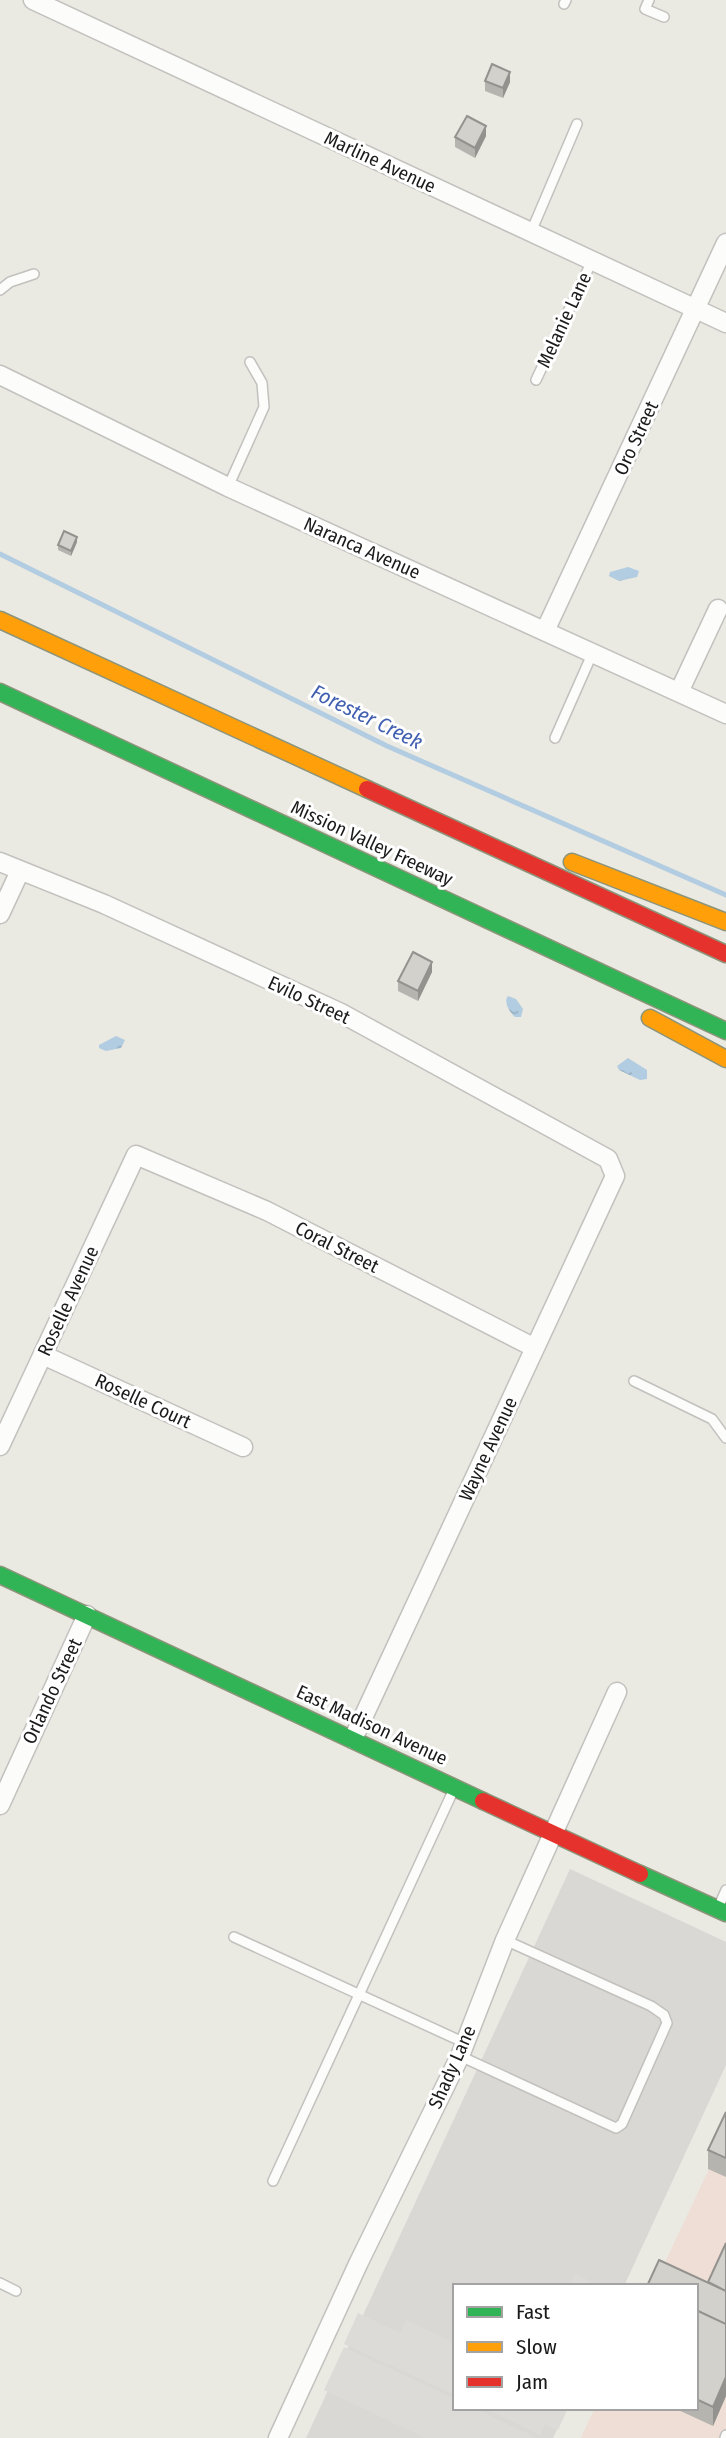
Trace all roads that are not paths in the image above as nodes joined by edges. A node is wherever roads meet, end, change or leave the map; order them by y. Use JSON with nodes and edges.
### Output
{"nodes":[{"id":1,"x":33,"y":0,"type":"edge"},
{"id":2,"x":649,"y":0,"type":"edge"},
{"id":3,"x":664,"y":17,"type":"dead end"},
{"id":4,"x":577,"y":124,"type":"dead end"},
{"id":5,"x":531,"y":232,"type":"junction"},
{"id":6,"x":726,"y":243,"type":"edge"},
{"id":7,"x":592,"y":261,"type":"junction"},
{"id":8,"x":34,"y":274,"type":"dead end"},
{"id":9,"x":0,"y":290,"type":"edge"},
{"id":10,"x":696,"y":309,"type":"junction"},
{"id":11,"x":726,"y":323,"type":"edge"},
{"id":12,"x":250,"y":362,"type":"dead end"},
{"id":13,"x":0,"y":375,"type":"edge"},
{"id":14,"x":536,"y":380,"type":"dead end"},
{"id":15,"x":228,"y":487,"type":"junction"},
{"id":16,"x":718,"y":609,"type":"dead end"},
{"id":17,"x":0,"y":620,"type":"edge"},
{"id":18,"x":545,"y":631,"type":"junction"},
{"id":19,"x":593,"y":652,"type":"junction"},
{"id":20,"x":0,"y":692,"type":"edge"},
{"id":21,"x":679,"y":692,"type":"junction"},
{"id":22,"x":726,"y":714,"type":"edge"},
{"id":23,"x":555,"y":738,"type":"dead end"},
{"id":24,"x":380,"y":794,"type":"junction"},
{"id":25,"x":536,"y":849,"type":"dead end"},
{"id":26,"x":562,"y":858,"type":"dead end"},
{"id":27,"x":0,"y":862,"type":"edge"},
{"id":28,"x":20,"y":871,"type":"junction"},
{"id":29,"x":0,"y":914,"type":"edge"},
{"id":30,"x":726,"y":922,"type":"edge"},
{"id":31,"x":560,"y":954,"type":"junction"},
{"id":32,"x":726,"y":954,"type":"edge"},
{"id":33,"x":609,"y":995,"type":"dead end"},
{"id":34,"x":633,"y":1008,"type":"dead end"},
{"id":35,"x":726,"y":1031,"type":"edge"},
{"id":36,"x":726,"y":1059,"type":"edge"},
{"id":37,"x":136,"y":1155,"type":"joint"},
{"id":38,"x":608,"y":1159,"type":"joint"},
{"id":39,"x":535,"y":1348,"type":"junction"},
{"id":40,"x":43,"y":1355,"type":"junction"},
{"id":41,"x":634,"y":1381,"type":"dead end"},
{"id":42,"x":726,"y":1438,"type":"edge"},
{"id":43,"x":0,"y":1446,"type":"edge"},
{"id":44,"x":243,"y":1447,"type":"dead end"},
{"id":45,"x":0,"y":1575,"type":"edge"},
{"id":46,"x":87,"y":1615,"type":"junction"},
{"id":47,"x":617,"y":1692,"type":"dead end"},
{"id":48,"x":353,"y":1739,"type":"junction"},
{"id":49,"x":455,"y":1787,"type":"junction"},
{"id":50,"x":0,"y":1805,"type":"edge"},
{"id":51,"x":552,"y":1834,"type":"junction"},
{"id":52,"x":726,"y":1890,"type":"edge"},
{"id":53,"x":722,"y":1911,"type":"edge"},
{"id":54,"x":234,"y":1937,"type":"dead end"},
{"id":55,"x":505,"y":1940,"type":"junction"},
{"id":56,"x":358,"y":1994,"type":"junction"},
{"id":57,"x":462,"y":2049,"type":"junction"},
{"id":58,"x":273,"y":2181,"type":"dead end"},
{"id":59,"x":0,"y":2283,"type":"edge"},
{"id":60,"x":16,"y":2291,"type":"dead end"},
{"id":61,"x":278,"y":2438,"type":"edge"}],
"edges":[{"from":1,"to":5,"type":"street","name":"Marline Avenue"},
{"from":2,"to":3,"type":"lane"},
{"from":4,"to":5,"type":"lane"},
{"from":5,"to":7,"type":"street","name":"Marline Avenue"},
{"from":6,"to":10,"type":"street","name":"Oro Street"},
{"from":7,"to":10,"type":"street","name":"Marline Avenue"},
{"from":7,"to":14,"type":"lane","name":"Melanie Lane"},
{"from":8,"to":9,"type":"lane"},
{"from":10,"to":11,"type":"street","name":"Marline Avenue"},
{"from":10,"to":18,"type":"street","name":"Oro Street"},
{"from":12,"to":15,"type":"lane"},
{"from":13,"to":15,"type":"street","name":"Naranca Avenue"},
{"from":15,"to":18,"type":"street","name":"Naranca Avenue"},
{"from":16,"to":21,"type":"street"},
{"from":17,"to":24,"type":"main road"},
{"from":18,"to":19,"type":"street","name":"Naranca Avenue"},
{"from":19,"to":21,"type":"street","name":"Naranca Avenue"},
{"from":19,"to":23,"type":"lane"},
{"from":20,"to":31,"type":"main road","name":"Mission Valley Freeway"},
{"from":21,"to":22,"type":"street","name":"Naranca Avenue"},
{"from":24,"to":25,"type":"main road"},
{"from":24,"to":32,"type":"main road"},
{"from":26,"to":30,"type":"main road"},
{"from":27,"to":28,"type":"street","name":"Evilo Street"},
{"from":28,"to":29,"type":"street"},
{"from":28,"to":38,"type":"street","name":"Evilo Street"},
{"from":31,"to":33,"type":"main road"},
{"from":31,"to":35,"type":"main road","name":"Mission Valley Freeway"},
{"from":34,"to":36,"type":"main road"},
{"from":37,"to":39,"type":"street","name":"Coral Street"},
{"from":37,"to":40,"type":"street","name":"Roselle Avenue"},
{"from":38,"to":39,"type":"street","name":"Wayne Avenue"},
{"from":39,"to":48,"type":"street","name":"Wayne Avenue"},
{"from":40,"to":43,"type":"street","name":"Roselle Avenue"},
{"from":40,"to":44,"type":"street","name":"Roselle Court"},
{"from":41,"to":42,"type":"lane"},
{"from":45,"to":46,"type":"main road","name":"East Madison Avenue"},
{"from":46,"to":48,"type":"main road","name":"East Madison Avenue"},
{"from":46,"to":50,"type":"street","name":"Orlando Street"},
{"from":47,"to":51,"type":"street","name":"Shady Lane"},
{"from":48,"to":49,"type":"main road","name":"East Madison Avenue"},
{"from":49,"to":51,"type":"main road","name":"East Madison Avenue"},
{"from":49,"to":56,"type":"lane"},
{"from":51,"to":53,"type":"main road","name":"East Madison Avenue"},
{"from":51,"to":55,"type":"street","name":"Shady Lane"},
{"from":52,"to":53,"type":"lane"},
{"from":54,"to":56,"type":"lane"},
{"from":55,"to":57,"type":"street","name":"Shady Lane"},
{"from":55,"to":57,"type":"lane"},
{"from":56,"to":57,"type":"lane"},
{"from":56,"to":58,"type":"lane"},
{"from":57,"to":61,"type":"street","name":"Shady Lane"},
{"from":59,"to":60,"type":"lane"}]}
